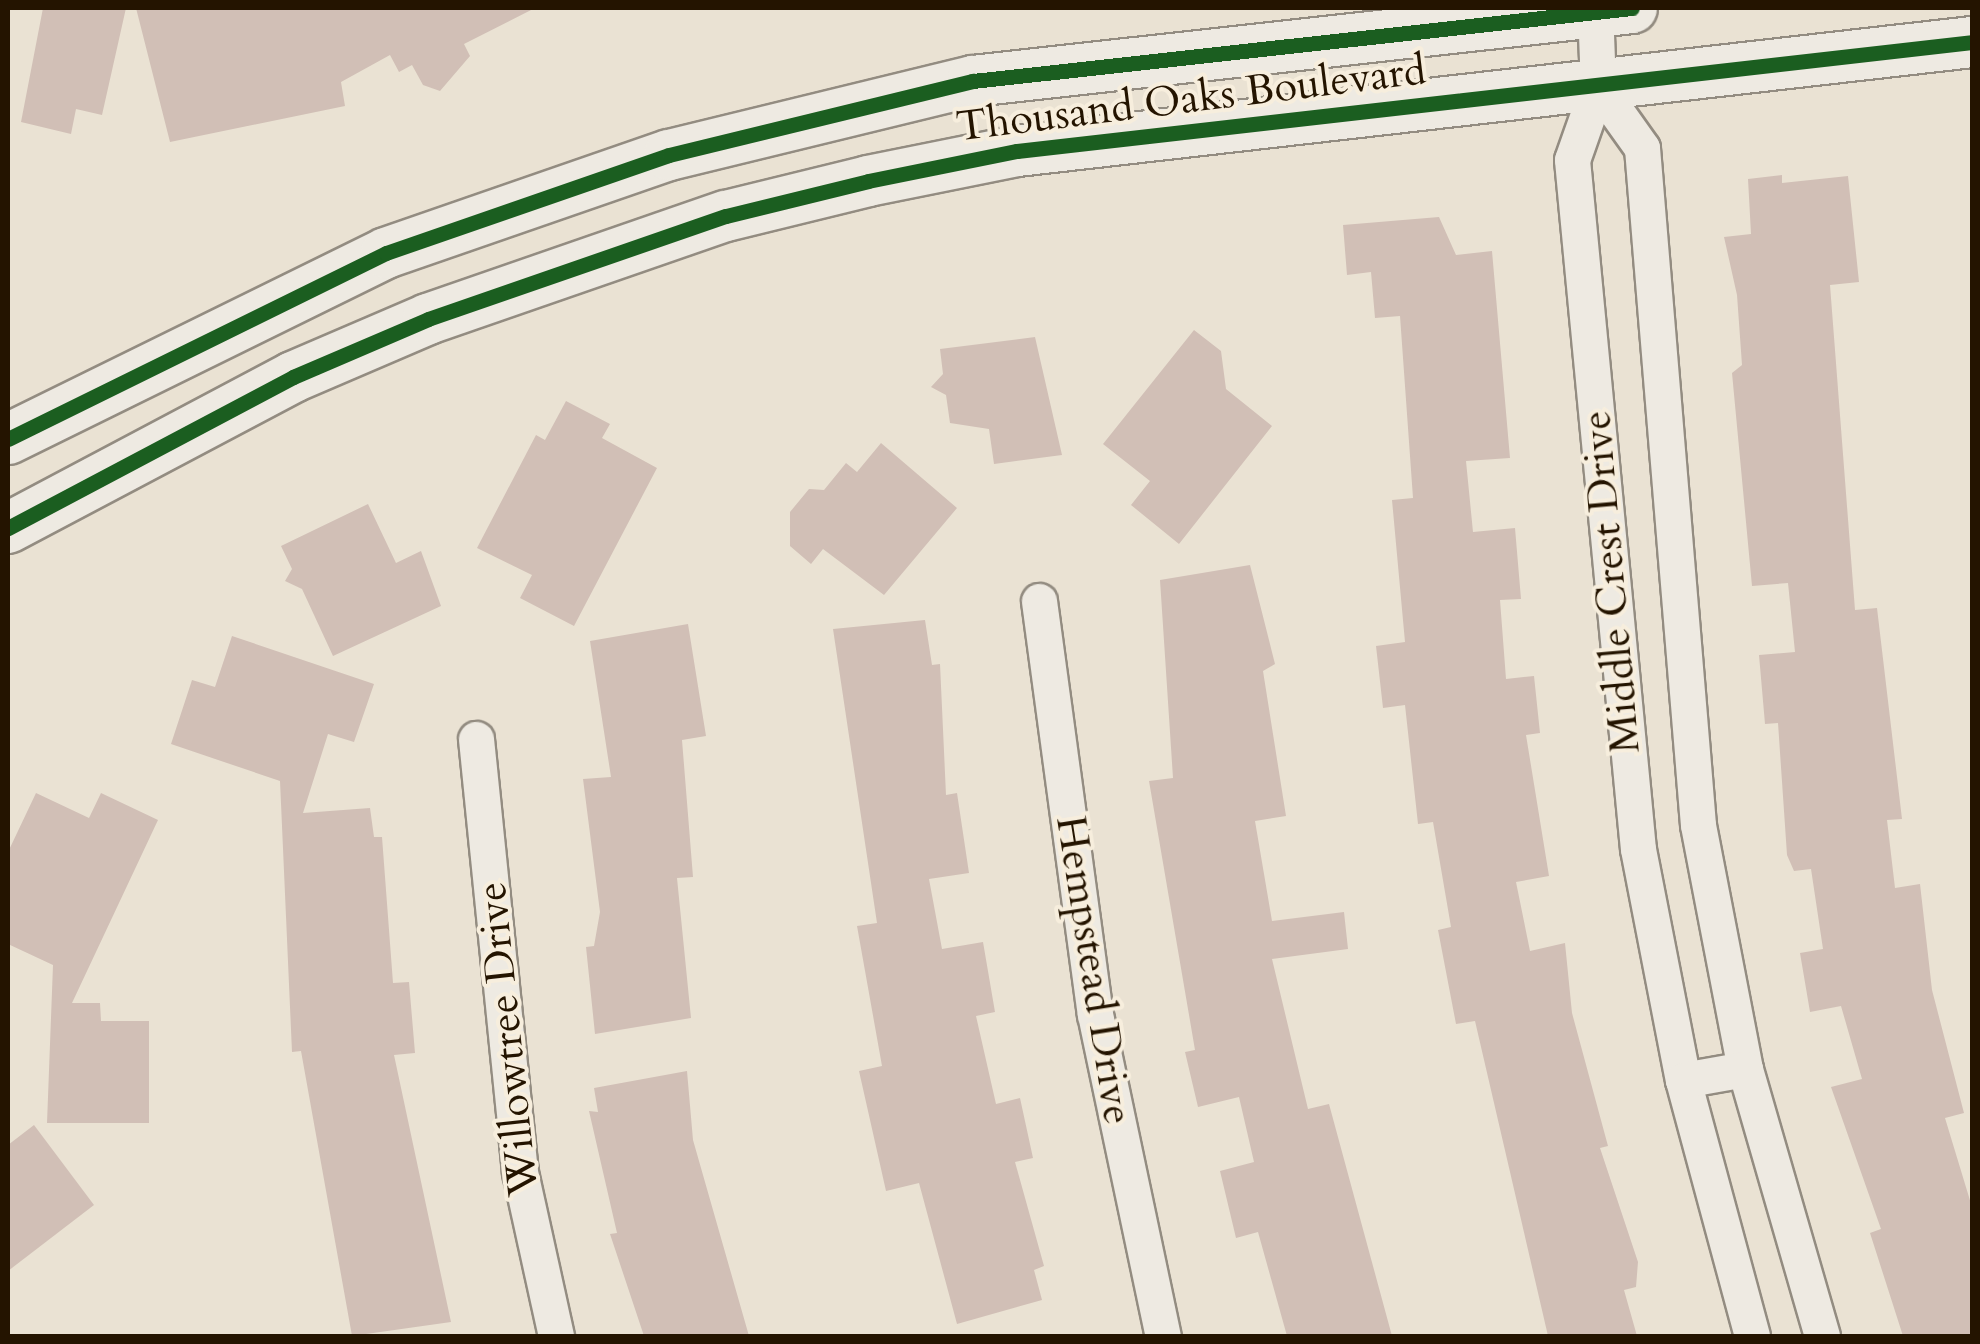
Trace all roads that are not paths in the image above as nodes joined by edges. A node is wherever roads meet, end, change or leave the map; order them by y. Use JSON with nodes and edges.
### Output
{"nodes":[{"id":1,"x":1607,"y":9,"type":"edge"},
{"id":2,"x":1972,"y":42,"type":"edge"},
{"id":3,"x":1598,"y":86,"type":"junction"},
{"id":4,"x":8,"y":438,"type":"edge"},
{"id":5,"x":8,"y":528,"type":"edge"},
{"id":6,"x":1039,"y":601,"type":"dead end"},
{"id":7,"x":476,"y":739,"type":"dead end"},
{"id":8,"x":1745,"y":1069,"type":"junction"},
{"id":9,"x":1683,"y":1080,"type":"junction"},
{"id":10,"x":556,"y":1336,"type":"edge"},
{"id":11,"x":1164,"y":1336,"type":"edge"},
{"id":12,"x":1752,"y":1336,"type":"edge"},
{"id":13,"x":1822,"y":1336,"type":"edge"}],
"edges":[{"from":1,"to":3,"type":"street","name":"Middle Crest Drive"},
{"from":1,"to":4,"type":"main road","name":"Thousand Oaks Boulevard"},
{"from":2,"to":3,"type":"main road","name":"Thousand Oaks Boulevard"},
{"from":3,"to":5,"type":"main road","name":"Thousand Oaks Boulevard"},
{"from":3,"to":8,"type":"street","name":"Middle Crest Drive"},
{"from":3,"to":9,"type":"street","name":"Middle Crest Drive"},
{"from":6,"to":11,"type":"street","name":"Hempstead Drive"},
{"from":7,"to":10,"type":"street","name":"Willowtree Drive"},
{"from":8,"to":9,"type":"street"},
{"from":8,"to":13,"type":"street","name":"Middle Crest Drive"},
{"from":9,"to":12,"type":"street","name":"Middle Crest Drive"}]}
